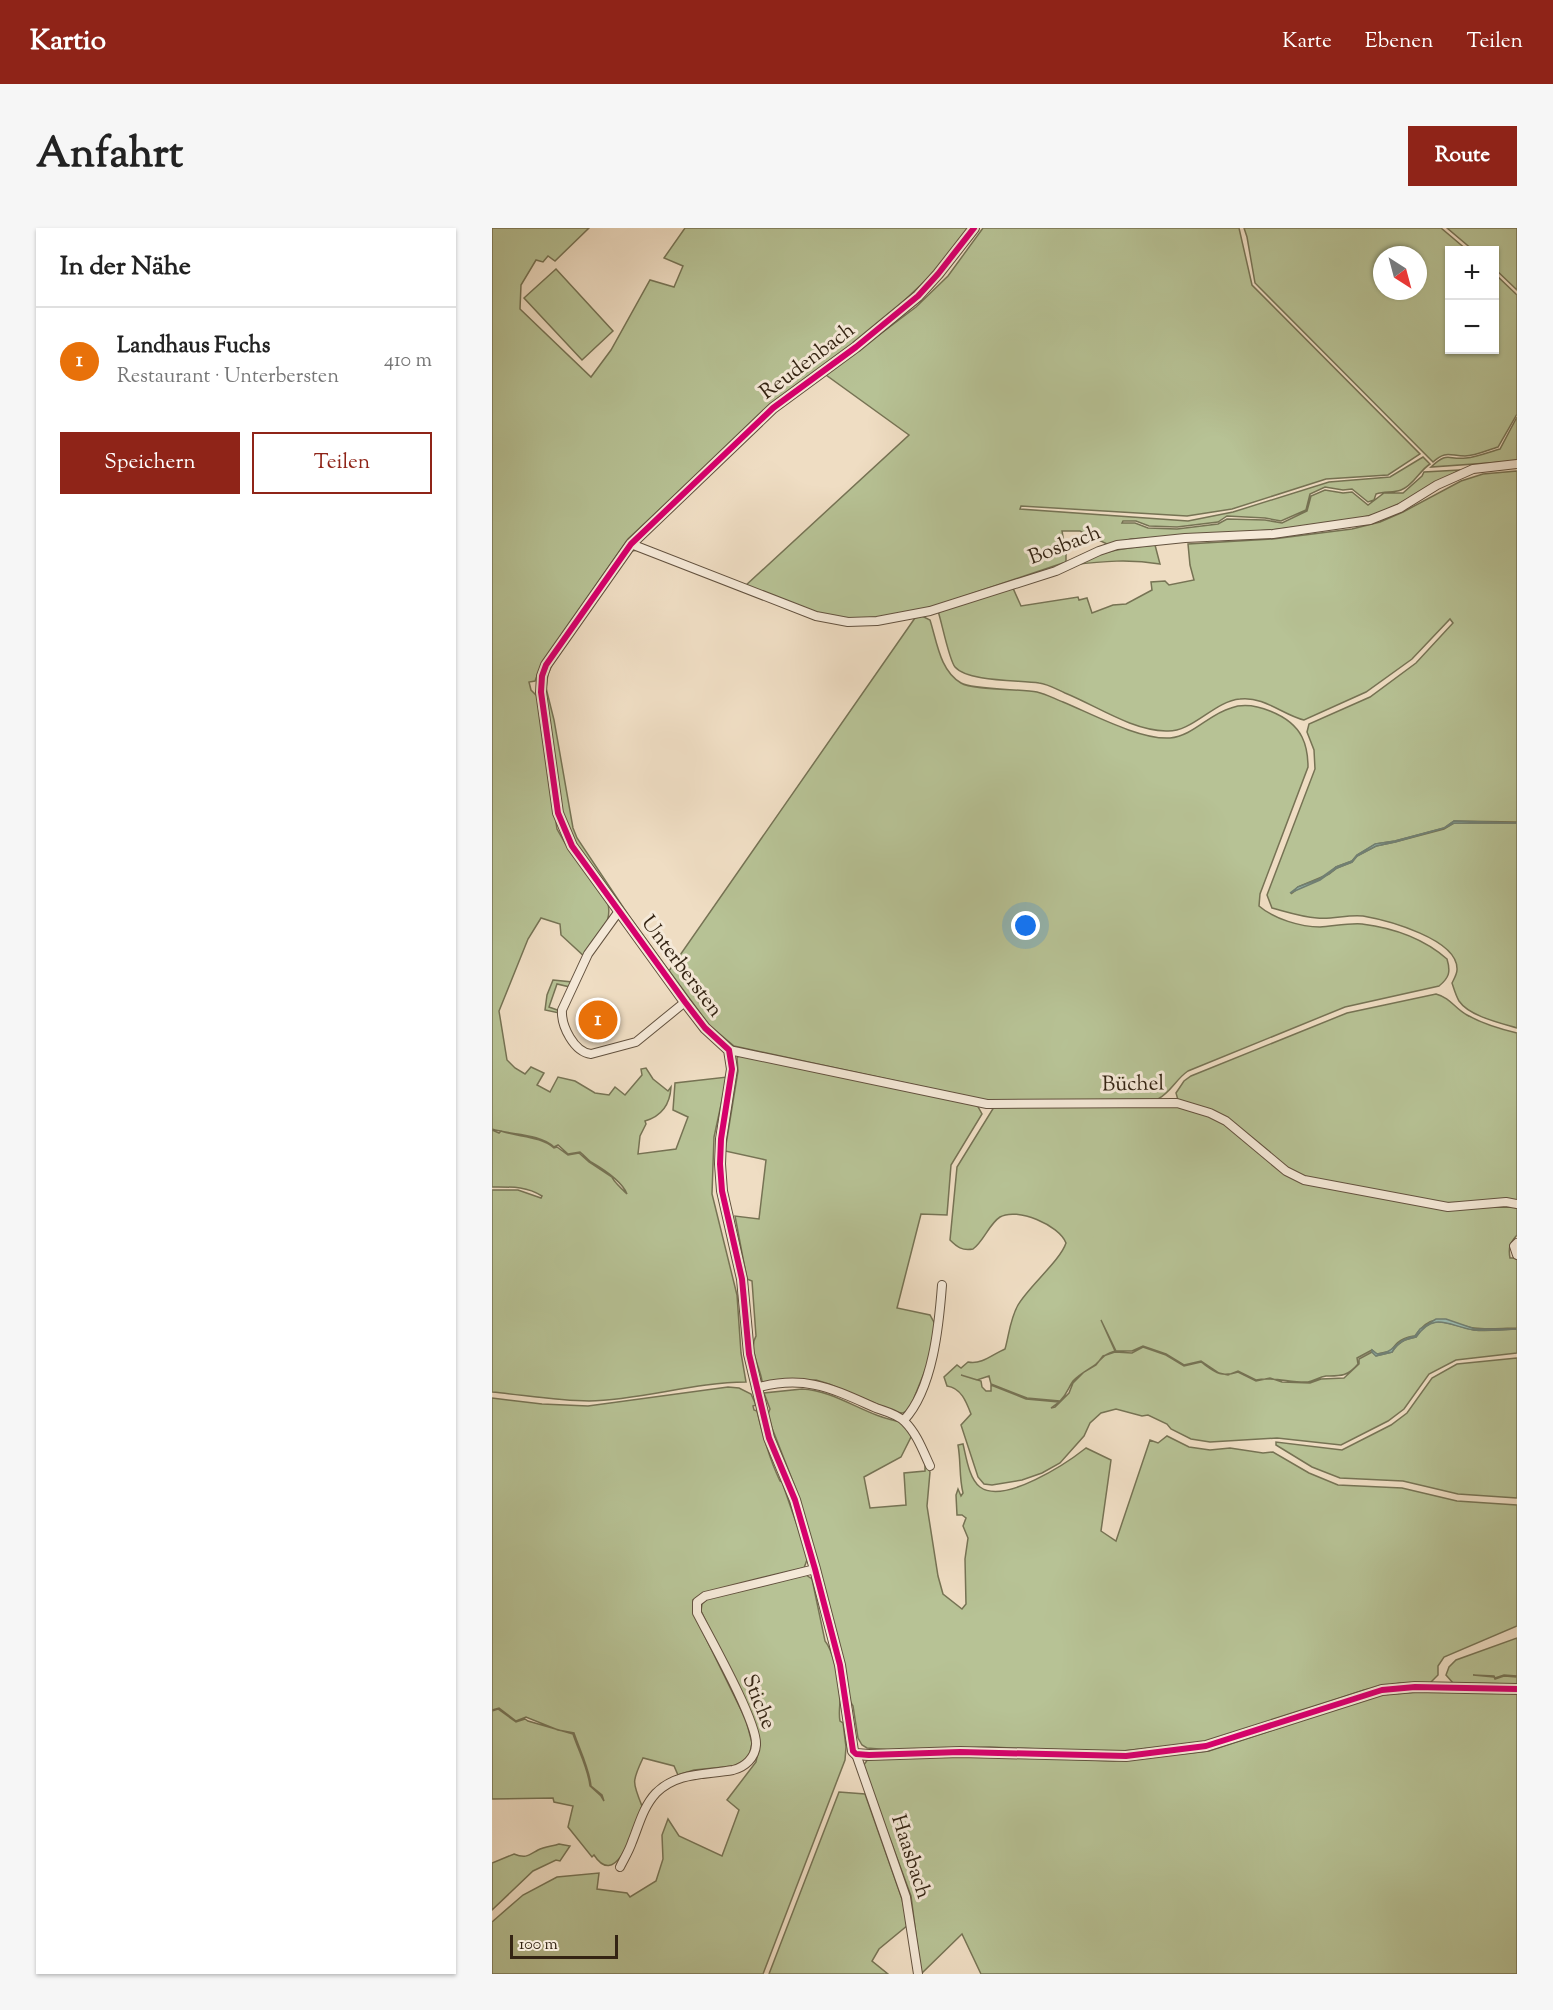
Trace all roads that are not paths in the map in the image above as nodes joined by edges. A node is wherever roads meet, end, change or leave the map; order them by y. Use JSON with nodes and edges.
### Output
{"nodes":[{"id":1,"x":974,"y":228,"type":"edge"},
{"id":2,"x":1517,"y":464,"type":"edge"},
{"id":3,"x":631,"y":544,"type":"junction"},
{"id":4,"x":597,"y":591,"type":"joint"},
{"id":5,"x":619,"y":912,"type":"junction"},
{"id":6,"x":685,"y":1002,"type":"junction"},
{"id":7,"x":729,"y":1050,"type":"junction"},
{"id":8,"x":1517,"y":1204,"type":"edge"},
{"id":9,"x":1517,"y":1243,"type":"edge"},
{"id":10,"x":1517,"y":1255,"type":"edge"},
{"id":11,"x":942,"y":1284,"type":"dead end"},
{"id":12,"x":756,"y":1388,"type":"junction"},
{"id":13,"x":904,"y":1420,"type":"junction"},
{"id":14,"x":930,"y":1466,"type":"dead end"},
{"id":15,"x":815,"y":1569,"type":"junction"},
{"id":16,"x":1517,"y":1689,"type":"edge"},
{"id":17,"x":856,"y":1754,"type":"junction"},
{"id":18,"x":620,"y":1867,"type":"dead end"},
{"id":19,"x":918,"y":1974,"type":"edge"}],
"edges":[{"from":1,"to":3,"type":"street","name":"Reudenbach"},
{"from":2,"to":3,"type":"street","name":"Bosbach"},
{"from":3,"to":4,"type":"street","name":"Reudenbach"},
{"from":4,"to":5,"type":"street","name":"Unterbersten"},
{"from":5,"to":6,"type":"street","name":"Unterbersten"},
{"from":5,"to":6,"type":"street","name":"Unterbersten"},
{"from":6,"to":7,"type":"street","name":"Unterbersten"},
{"from":7,"to":8,"type":"street","name":"Büchel"},
{"from":7,"to":12,"type":"street"},
{"from":9,"to":10,"type":"street"},
{"from":11,"to":13,"type":"street"},
{"from":12,"to":13,"type":"street"},
{"from":12,"to":15,"type":"street"},
{"from":13,"to":14,"type":"street"},
{"from":15,"to":17,"type":"street"},
{"from":15,"to":18,"type":"street","name":"Stiche"},
{"from":16,"to":17,"type":"street"},
{"from":17,"to":19,"type":"street","name":"Haasbach"}]}
